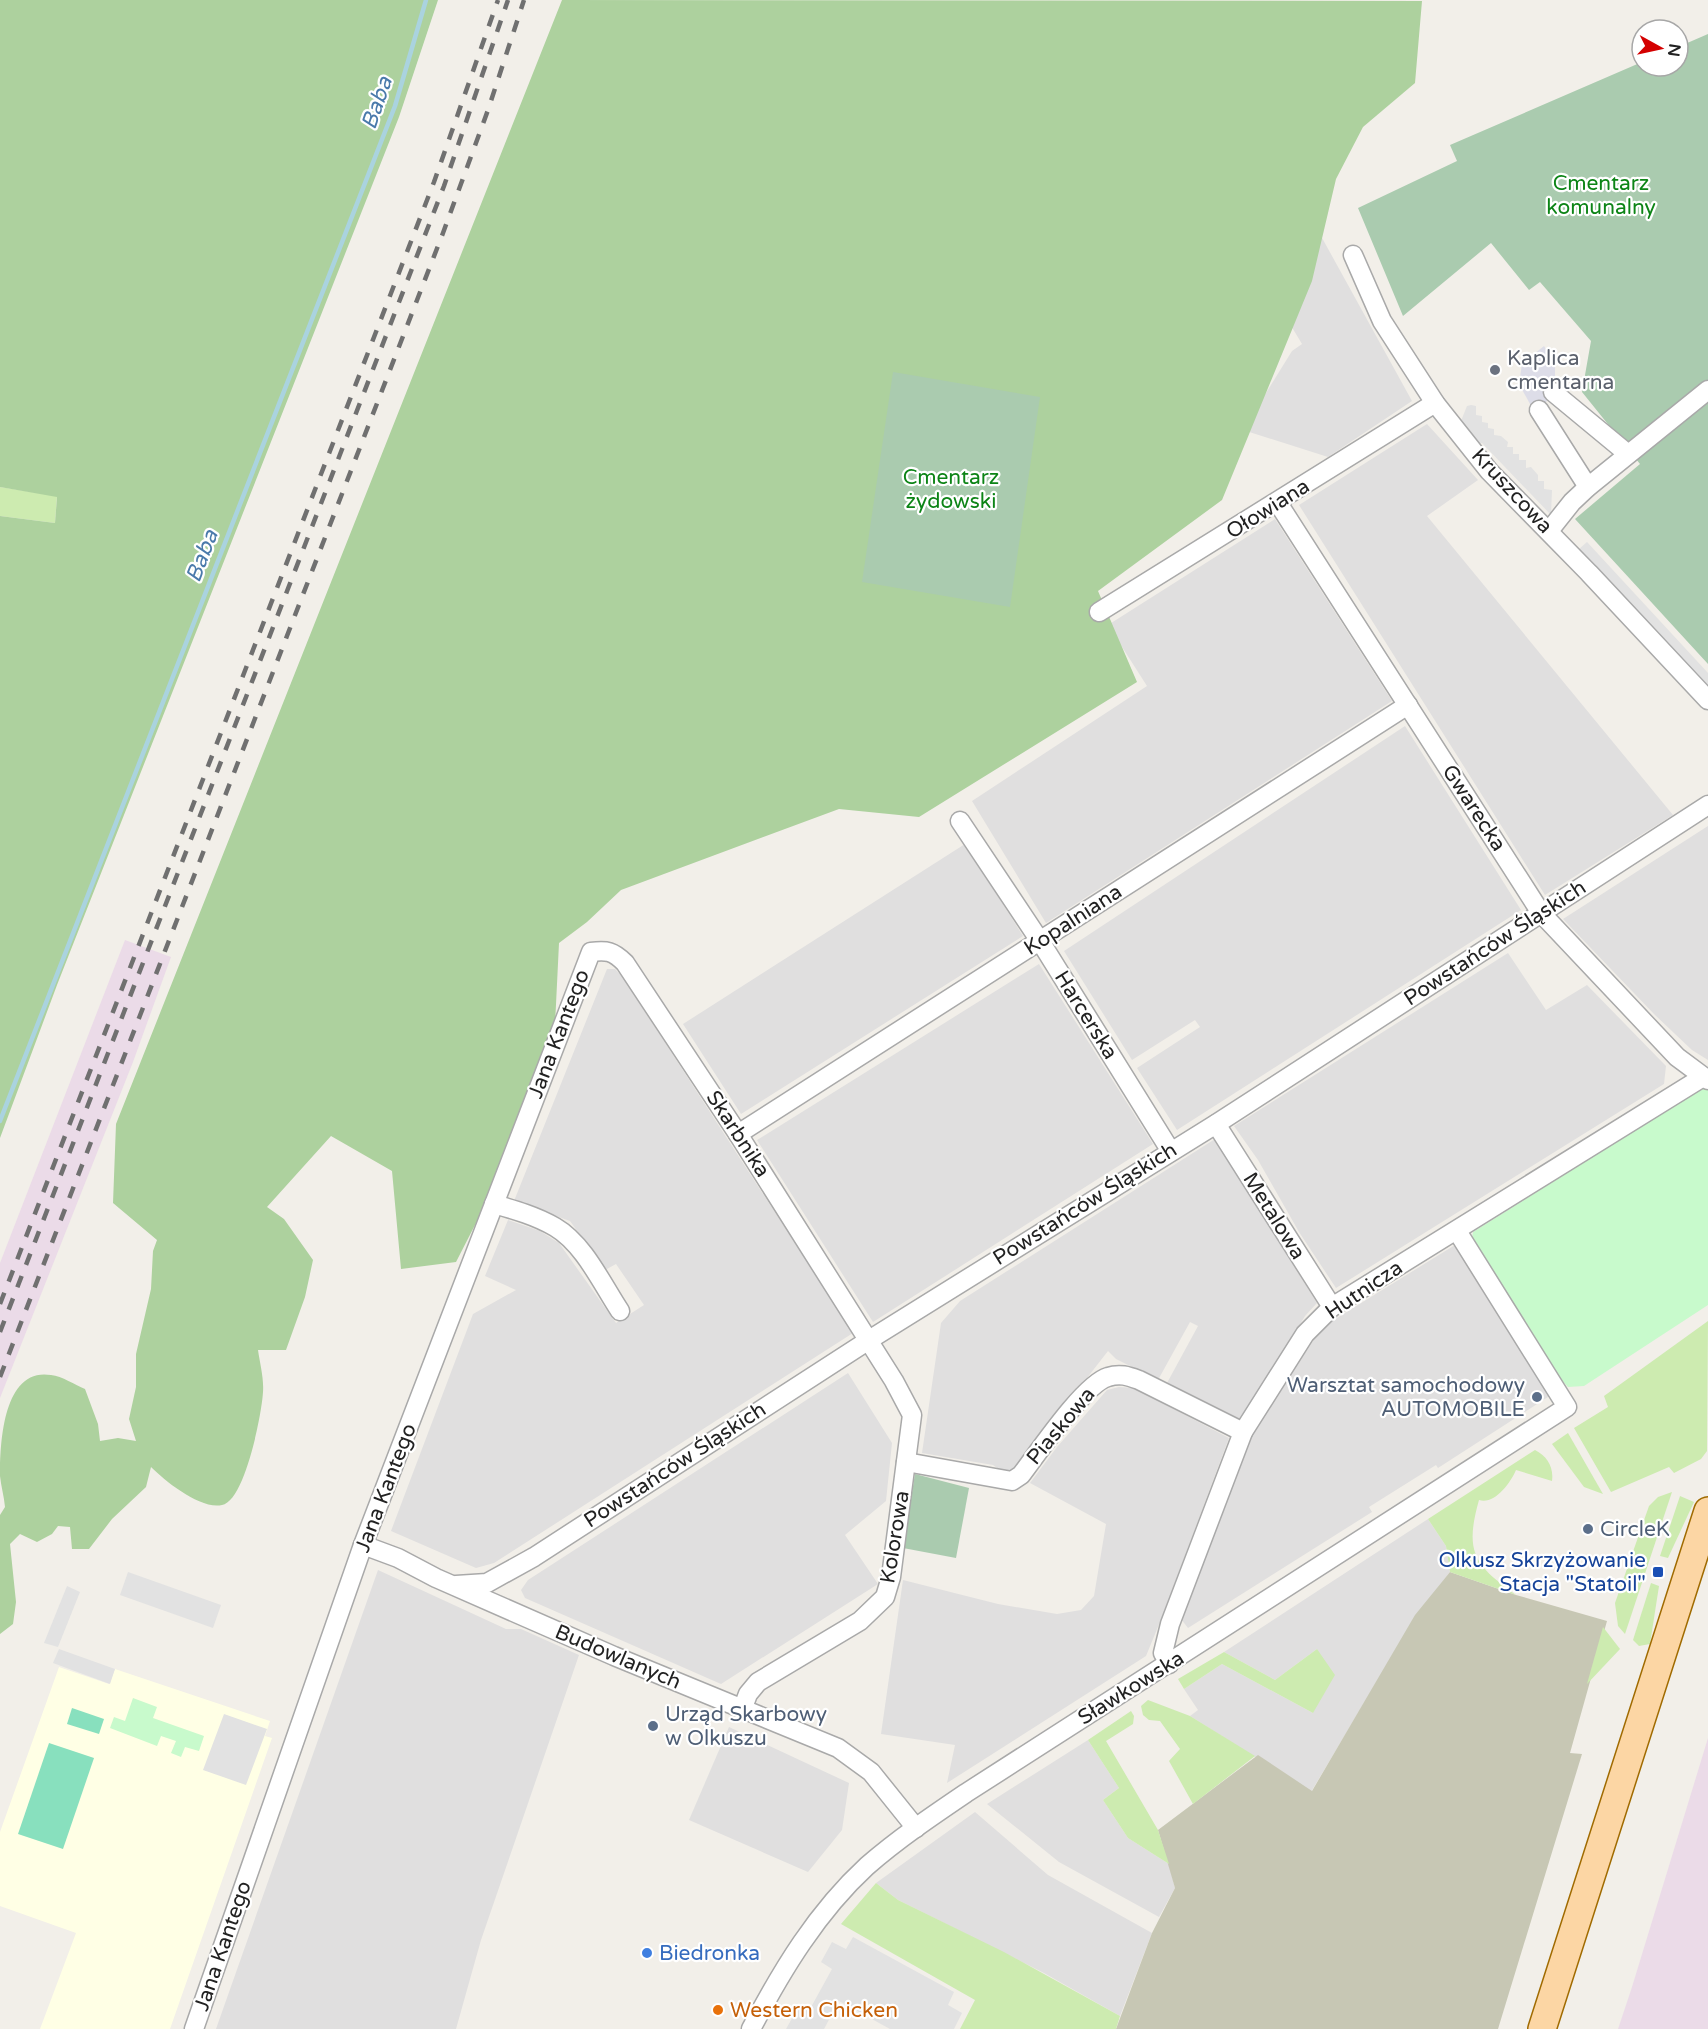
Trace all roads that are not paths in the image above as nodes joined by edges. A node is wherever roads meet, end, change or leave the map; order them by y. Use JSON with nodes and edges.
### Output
{"nodes":[{"id":1,"x":1353,"y":255,"type":"dead end"},
{"id":2,"x":1708,"y":390,"type":"edge"},
{"id":3,"x":1553,"y":392,"type":"dead end"},
{"id":4,"x":1435,"y":403,"type":"junction"},
{"id":5,"x":1539,"y":410,"type":"dead end"},
{"id":6,"x":1628,"y":454,"type":"junction"},
{"id":7,"x":1588,"y":487,"type":"junction"},
{"id":8,"x":1278,"y":503,"type":"junction"},
{"id":9,"x":1549,"y":531,"type":"junction"},
{"id":10,"x":1099,"y":612,"type":"dead end"},
{"id":11,"x":1708,"y":700,"type":"edge"},
{"id":12,"x":1408,"y":705,"type":"junction"},
{"id":13,"x":1708,"y":805,"type":"edge"},
{"id":14,"x":960,"y":821,"type":"dead end"},
{"id":15,"x":1540,"y":913,"type":"junction"},
{"id":16,"x":1040,"y":940,"type":"junction"},
{"id":17,"x":591,"y":952,"type":"joint"},
{"id":18,"x":1705,"y":1079,"type":"edge"},
{"id":19,"x":1216,"y":1124,"type":"junction"},
{"id":20,"x":738,"y":1134,"type":"junction"},
{"id":21,"x":1170,"y":1150,"type":"junction"},
{"id":22,"x":494,"y":1204,"type":"junction"},
{"id":23,"x":1457,"y":1231,"type":"junction"},
{"id":24,"x":1332,"y":1307,"type":"junction"},
{"id":25,"x":620,"y":1311,"type":"dead end"},
{"id":26,"x":868,"y":1340,"type":"junction"},
{"id":27,"x":1243,"y":1432,"type":"junction"},
{"id":28,"x":906,"y":1462,"type":"junction"},
{"id":29,"x":1708,"y":1511,"type":"edge"},
{"id":30,"x":363,"y":1545,"type":"junction"},
{"id":31,"x":456,"y":1585,"type":"junction"},
{"id":32,"x":1168,"y":1664,"type":"junction"},
{"id":33,"x":742,"y":1710,"type":"junction"},
{"id":34,"x":916,"y":1828,"type":"junction"},
{"id":35,"x":194,"y":2029,"type":"edge"},
{"id":36,"x":751,"y":2029,"type":"edge"},
{"id":37,"x":1542,"y":2029,"type":"edge"}],
"edges":[{"from":1,"to":4,"type":"street","name":"Kruszcowa"},
{"from":2,"to":6,"type":"street"},
{"from":3,"to":6,"type":"street"},
{"from":4,"to":8,"type":"street","name":"Ołowiana"},
{"from":4,"to":9,"type":"street","name":"Kruszcowa"},
{"from":5,"to":7,"type":"street"},
{"from":6,"to":7,"type":"street"},
{"from":7,"to":9,"type":"street"},
{"from":8,"to":10,"type":"street","name":"Ołowiana"},
{"from":8,"to":12,"type":"street","name":"Gwarecka"},
{"from":9,"to":11,"type":"street","name":"Kruszcowa"},
{"from":12,"to":15,"type":"street","name":"Gwarecka"},
{"from":12,"to":16,"type":"street","name":"Kopalniana"},
{"from":13,"to":15,"type":"street","name":"Powstańców Śląskich"},
{"from":14,"to":16,"type":"street","name":"Harcerska"},
{"from":15,"to":18,"type":"street","name":"Gwarecka"},
{"from":15,"to":19,"type":"street","name":"Powstańców Śląskich"},
{"from":16,"to":20,"type":"street","name":"Kopalniana"},
{"from":16,"to":21,"type":"street","name":"Harcerska"},
{"from":17,"to":20,"type":"street","name":"Skarbnika"},
{"from":17,"to":22,"type":"street","name":"Jana Kantego"},
{"from":18,"to":23,"type":"street","name":"Hutnicza"},
{"from":19,"to":21,"type":"street","name":"Powstańców Śląskich"},
{"from":19,"to":24,"type":"street","name":"Metalowa"},
{"from":20,"to":26,"type":"street","name":"Skarbnika"},
{"from":21,"to":26,"type":"street","name":"Powstańców Śląskich"},
{"from":22,"to":25,"type":"street"},
{"from":22,"to":30,"type":"street","name":"Jana Kantego"},
{"from":23,"to":24,"type":"street","name":"Hutnicza"},
{"from":23,"to":32,"type":"street","name":"Sławkowska"},
{"from":24,"to":27,"type":"street","name":"Hutnicza"},
{"from":26,"to":28,"type":"street","name":"Kolorowa"},
{"from":26,"to":31,"type":"street","name":"Powstańców Śląskich"},
{"from":27,"to":28,"type":"street","name":"Piaskowa"},
{"from":27,"to":32,"type":"street","name":"Hutnicza"},
{"from":28,"to":33,"type":"street","name":"Kolorowa"},
{"from":29,"to":37,"type":"main road"},
{"from":30,"to":31,"type":"street","name":"Budowlanych"},
{"from":30,"to":35,"type":"street","name":"Jana Kantego"},
{"from":31,"to":33,"type":"street","name":"Budowlanych"},
{"from":32,"to":34,"type":"street","name":"Sławkowska"},
{"from":33,"to":34,"type":"street","name":"Budowlanych"},
{"from":34,"to":36,"type":"street","name":"Sławkowska"}]}
